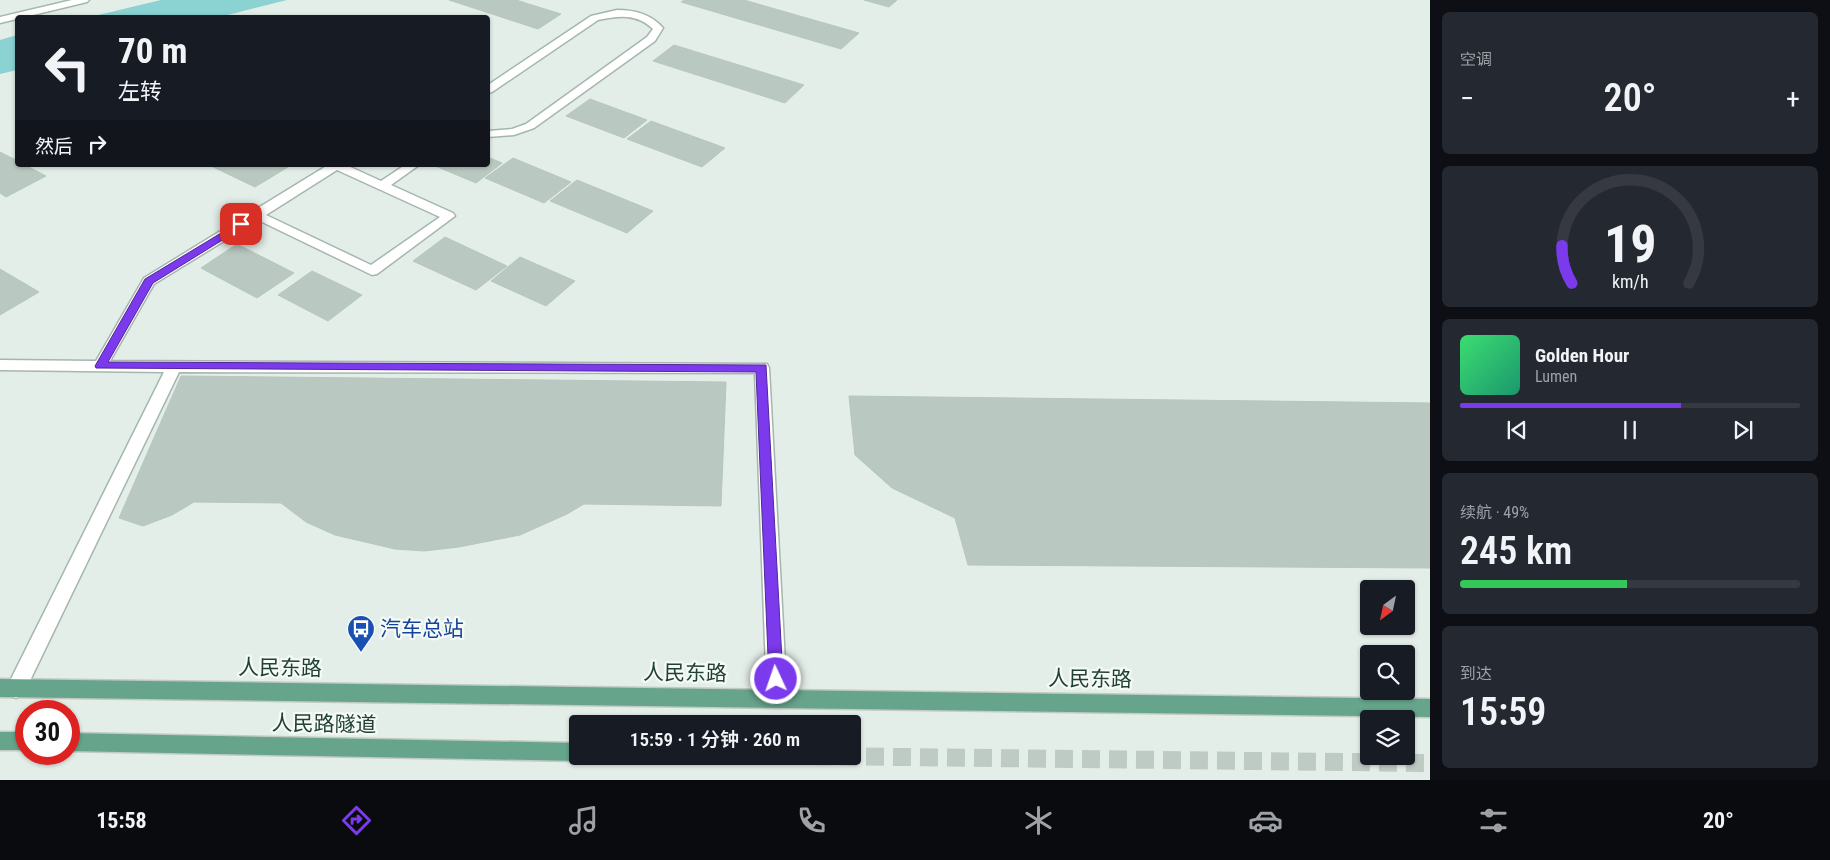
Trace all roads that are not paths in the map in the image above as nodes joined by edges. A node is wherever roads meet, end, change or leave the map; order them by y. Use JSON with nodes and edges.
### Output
{"nodes":[{"id":1,"x":84,"y":0,"type":"edge"},
{"id":2,"x":21,"y":15,"type":"edge"},
{"id":3,"x":15,"y":16,"type":"edge"},
{"id":4,"x":0,"y":20,"type":"edge"},
{"id":5,"x":490,"y":89,"type":"edge"},
{"id":6,"x":490,"y":134,"type":"edge"},
{"id":7,"x":334,"y":167,"type":"edge"},
{"id":8,"x":338,"y":167,"type":"edge"},
{"id":9,"x":410,"y":167,"type":"edge"},
{"id":10,"x":382,"y":186,"type":"junction"},
{"id":11,"x":257,"y":215,"type":"junction"},
{"id":12,"x":0,"y":365,"type":"edge"},
{"id":13,"x":100,"y":366,"type":"junction"},
{"id":14,"x":174,"y":367,"type":"junction"},
{"id":15,"x":8,"y":688,"type":"edge"},
{"id":16,"x":777,"y":698,"type":"junction"},
{"id":17,"x":1430,"y":708,"type":"edge"},
{"id":18,"x":0,"y":741,"type":"edge"},
{"id":19,"x":15,"y":742,"type":"edge"},
{"id":20,"x":80,"y":742,"type":"edge"},
{"id":21,"x":569,"y":752,"type":"edge"}],
"edges":[{"from":1,"to":2,"type":"street"},
{"from":3,"to":4,"type":"street"},
{"from":5,"to":6,"type":"street"},
{"from":7,"to":11,"type":"street"},
{"from":8,"to":10,"type":"street"},
{"from":9,"to":10,"type":"street"},
{"from":10,"to":11,"type":"street"},
{"from":11,"to":13,"type":"street"},
{"from":12,"to":13,"type":"street"},
{"from":13,"to":14,"type":"street"},
{"from":14,"to":15,"type":"street"},
{"from":14,"to":16,"type":"street"},
{"from":15,"to":16,"type":"main road","name":"人民东路"},
{"from":16,"to":17,"type":"main road","name":"人民东路"},
{"from":18,"to":19,"type":"main road"},
{"from":20,"to":21,"type":"main road","name":"人民路隧道"}]}
